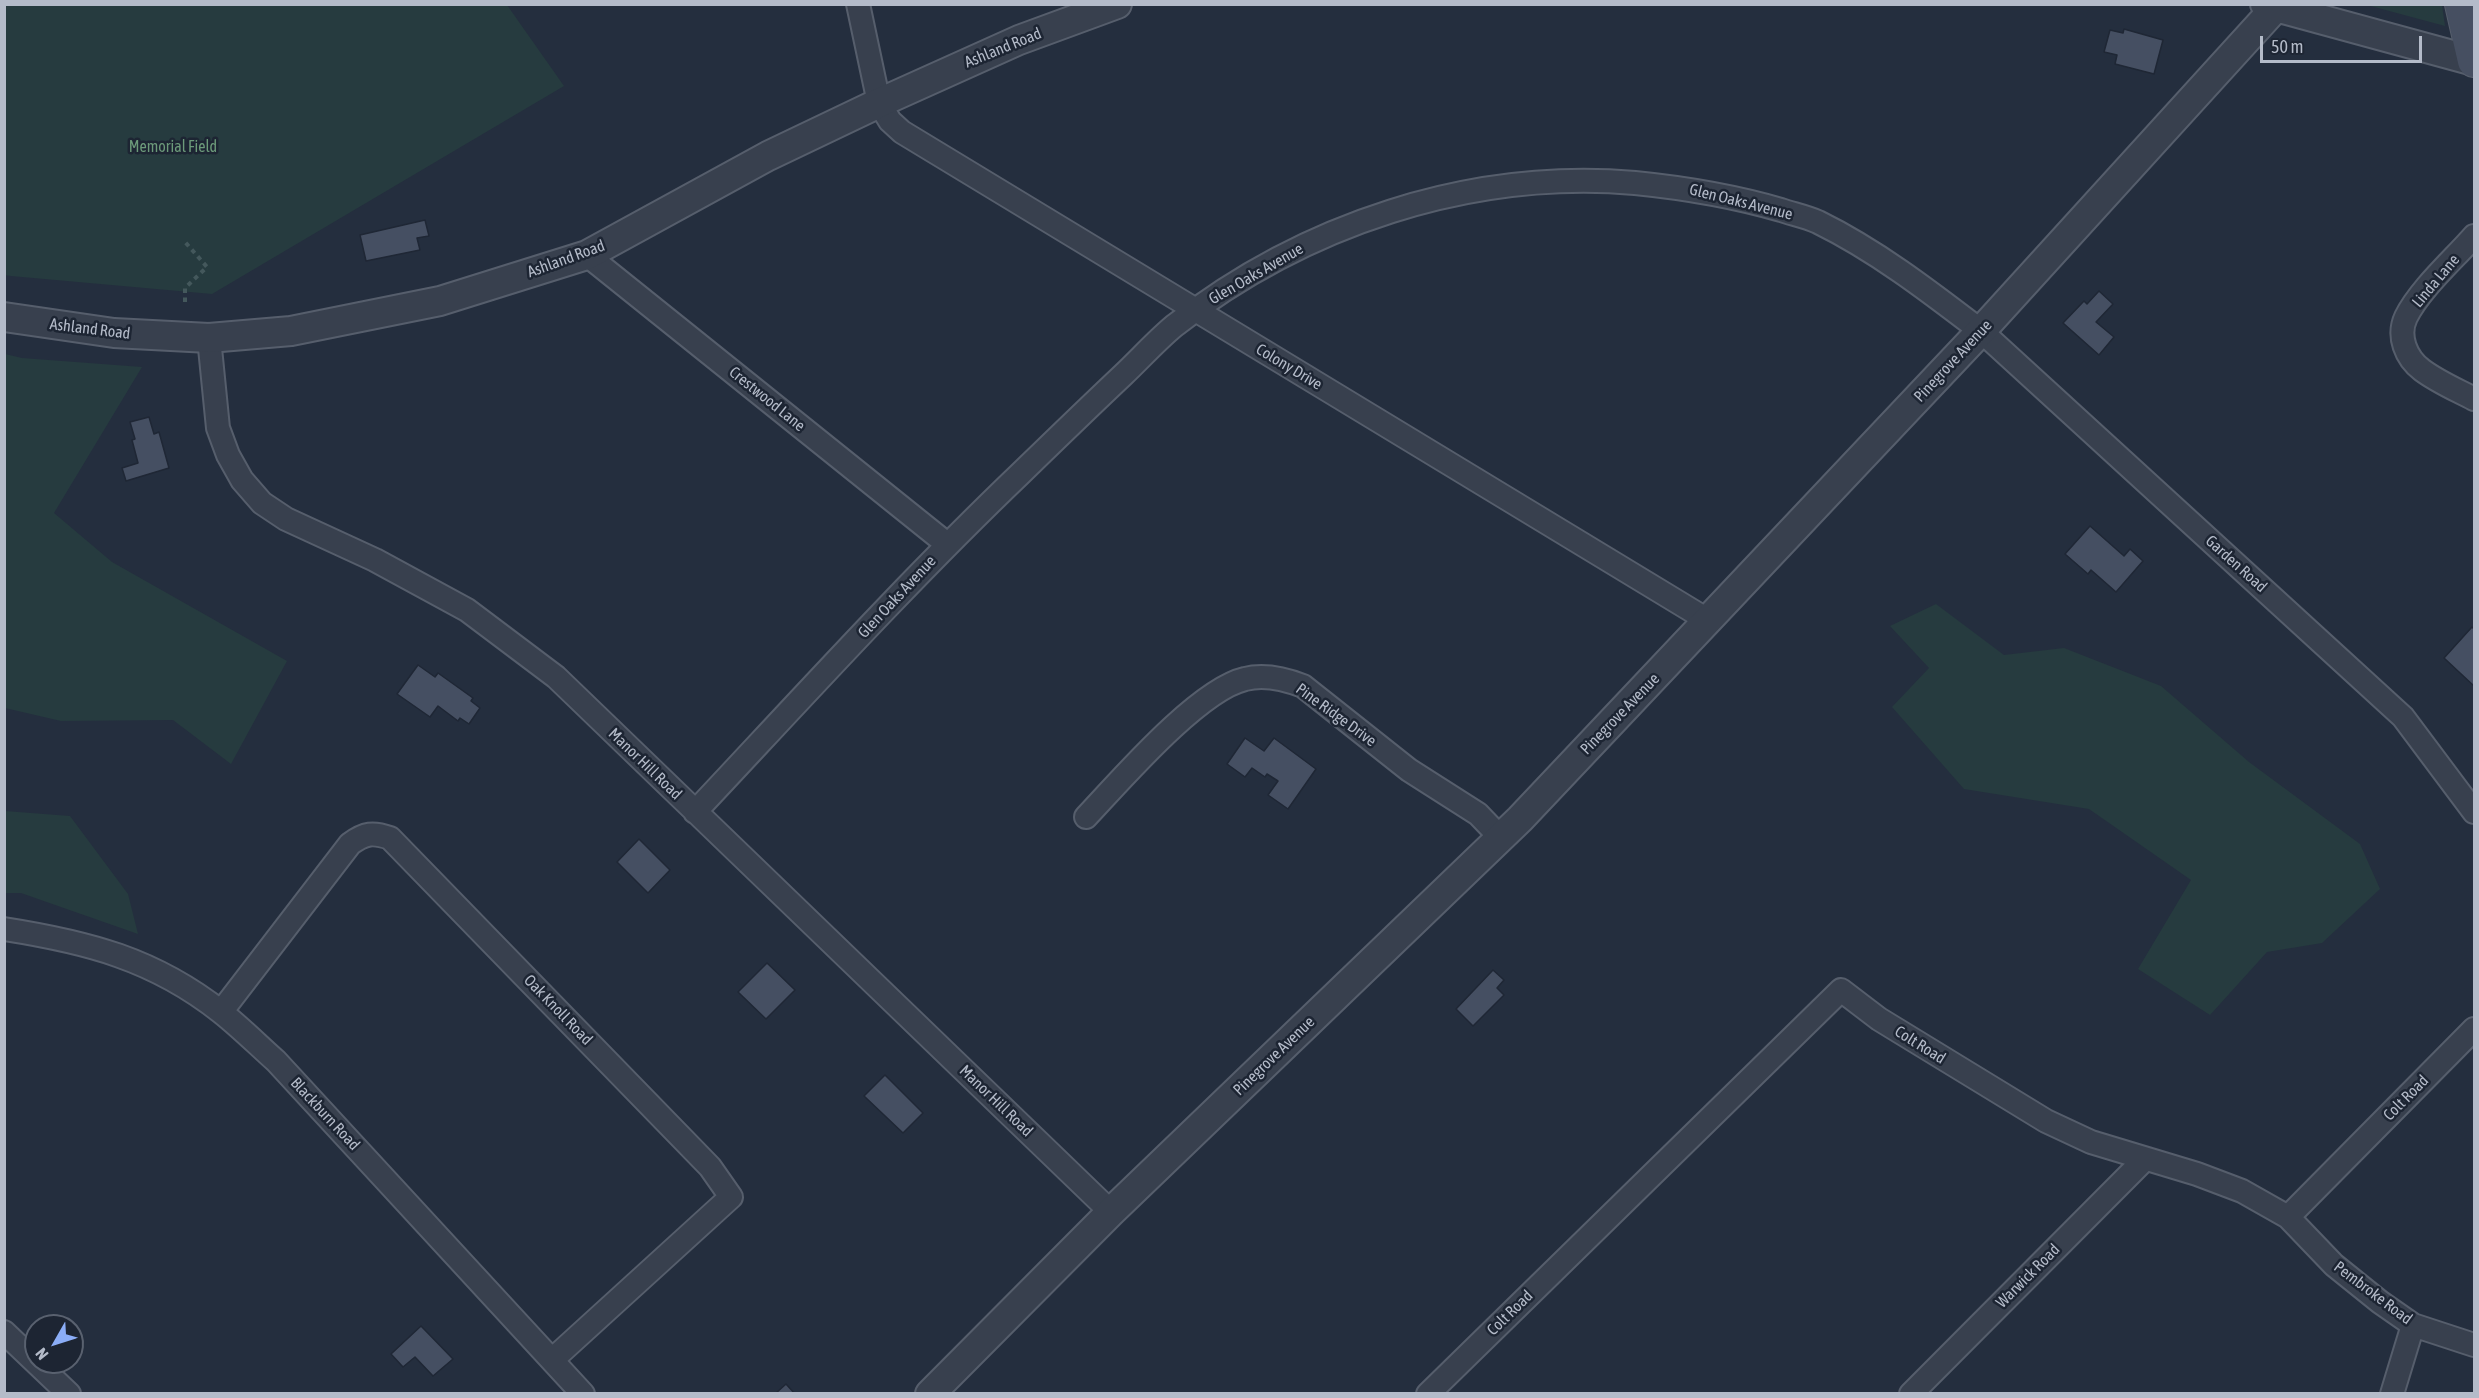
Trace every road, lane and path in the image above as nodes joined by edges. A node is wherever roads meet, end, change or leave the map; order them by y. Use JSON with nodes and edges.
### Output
{"nodes":[{"id":1,"x":858,"y":4,"type":"edge"},
{"id":2,"x":1117,"y":4,"type":"edge"},
{"id":3,"x":2461,"y":4,"type":"edge"},
{"id":4,"x":2273,"y":5,"type":"edge"},
{"id":5,"x":2474,"y":61,"type":"edge"},
{"id":6,"x":879,"y":103,"type":"junction"},
{"id":7,"x":2475,"y":236,"type":"edge"},
{"id":8,"x":185,"y":242,"type":"dead end"},
{"id":9,"x":587,"y":255,"type":"junction"},
{"id":10,"x":185,"y":302,"type":"dead end"},
{"id":11,"x":1196,"y":310,"type":"junction"},
{"id":12,"x":4,"y":318,"type":"edge"},
{"id":13,"x":1981,"y":331,"type":"junction"},
{"id":14,"x":209,"y":338,"type":"junction"},
{"id":15,"x":2475,"y":399,"type":"edge"},
{"id":16,"x":947,"y":544,"type":"junction"},
{"id":17,"x":1708,"y":621,"type":"junction"},
{"id":18,"x":695,"y":812,"type":"junction"},
{"id":19,"x":2475,"y":812,"type":"edge"},
{"id":20,"x":1086,"y":817,"type":"dead end"},
{"id":21,"x":1501,"y":838,"type":"junction"},
{"id":22,"x":4,"y":929,"type":"edge"},
{"id":23,"x":221,"y":1012,"type":"junction"},
{"id":24,"x":2475,"y":1029,"type":"edge"},
{"id":25,"x":2145,"y":1159,"type":"junction"},
{"id":26,"x":1111,"y":1212,"type":"junction"},
{"id":27,"x":2288,"y":1217,"type":"junction"},
{"id":28,"x":2413,"y":1325,"type":"junction"},
{"id":29,"x":4,"y":1332,"type":"edge"},
{"id":30,"x":2475,"y":1345,"type":"edge"},
{"id":31,"x":552,"y":1360,"type":"junction"},
{"id":32,"x":69,"y":1394,"type":"edge"},
{"id":33,"x":583,"y":1394,"type":"edge"},
{"id":34,"x":930,"y":1394,"type":"edge"},
{"id":35,"x":1428,"y":1394,"type":"edge"},
{"id":36,"x":1911,"y":1394,"type":"edge"},
{"id":37,"x":2392,"y":1394,"type":"edge"}],
"edges":[{"from":1,"to":6,"type":"street"},
{"from":2,"to":6,"type":"street","name":"Ashland Road"},
{"from":3,"to":5,"type":"main road"},
{"from":4,"to":5,"type":"street"},
{"from":4,"to":13,"type":"street","name":"Pinegrove Avenue"},
{"from":6,"to":9,"type":"street","name":"Ashland Road"},
{"from":6,"to":11,"type":"street","name":"Colony Drive"},
{"from":7,"to":15,"type":"street","name":"Linda Lane"},
{"from":8,"to":10,"type":"path"},
{"from":9,"to":14,"type":"street","name":"Ashland Road"},
{"from":9,"to":16,"type":"street","name":"Crestwood Lane"},
{"from":11,"to":13,"type":"street","name":"Glen Oaks Avenue"},
{"from":11,"to":16,"type":"street","name":"Glen Oaks Avenue"},
{"from":11,"to":17,"type":"street","name":"Colony Drive"},
{"from":12,"to":14,"type":"street","name":"Ashland Road"},
{"from":13,"to":17,"type":"street","name":"Pinegrove Avenue"},
{"from":13,"to":19,"type":"street","name":"Garden Road"},
{"from":14,"to":18,"type":"street","name":"Manor Hill Road"},
{"from":16,"to":18,"type":"street","name":"Glen Oaks Avenue"},
{"from":17,"to":21,"type":"street","name":"Pinegrove Avenue"},
{"from":18,"to":26,"type":"street","name":"Manor Hill Road"},
{"from":20,"to":21,"type":"street","name":"Pine Ridge Drive"},
{"from":21,"to":26,"type":"street","name":"Pinegrove Avenue"},
{"from":22,"to":23,"type":"street","name":"Blackburn Road"},
{"from":23,"to":31,"type":"street","name":"Blackburn Road"},
{"from":23,"to":31,"type":"street","name":"Oak Knoll Road"},
{"from":24,"to":27,"type":"street","name":"Colt Road"},
{"from":25,"to":27,"type":"street","name":"Colt Road"},
{"from":25,"to":35,"type":"street","name":"Colt Road"},
{"from":25,"to":36,"type":"street","name":"Warwick Road"},
{"from":26,"to":34,"type":"street","name":"Pinegrove Avenue"},
{"from":27,"to":28,"type":"street","name":"Pembroke Road"},
{"from":28,"to":30,"type":"street","name":"Pembroke Road"},
{"from":28,"to":37,"type":"street"},
{"from":29,"to":32,"type":"street"},
{"from":31,"to":33,"type":"street","name":"Blackburn Road"}]}
